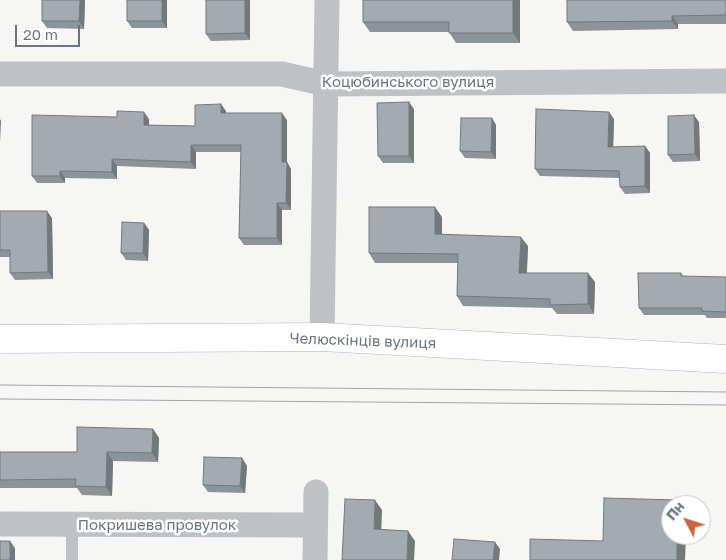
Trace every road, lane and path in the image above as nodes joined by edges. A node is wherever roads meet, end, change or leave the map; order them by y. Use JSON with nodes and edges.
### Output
{"nodes":[{"id":1,"x":327,"y":0,"type":"edge"},
{"id":2,"x":0,"y":74,"type":"edge"},
{"id":3,"x":726,"y":81,"type":"edge"},
{"id":4,"x":326,"y":84,"type":"junction"},
{"id":5,"x":322,"y":337,"type":"junction"},
{"id":6,"x":0,"y":340,"type":"edge"},
{"id":7,"x":726,"y":359,"type":"edge"},
{"id":8,"x":316,"y":492,"type":"dead end"},
{"id":9,"x":0,"y":524,"type":"edge"},
{"id":10,"x":315,"y":524,"type":"junction"},
{"id":11,"x":72,"y":525,"type":"junction"},
{"id":12,"x":72,"y":560,"type":"edge"},
{"id":13,"x":315,"y":560,"type":"edge"}],
"edges":[{"from":1,"to":4,"type":"street"},
{"from":2,"to":4,"type":"street","name":"Коцюбинського вулиця"},
{"from":3,"to":4,"type":"street","name":"Коцюбинського вулиця"},
{"from":4,"to":5,"type":"street"},
{"from":5,"to":6,"type":"main road","name":"Челюскінців вулиця"},
{"from":5,"to":7,"type":"main road","name":"Челюскінців вулиця"},
{"from":8,"to":10,"type":"street"},
{"from":9,"to":11,"type":"street","name":"Покришева провулок"},
{"from":10,"to":11,"type":"street","name":"Покришева провулок"},
{"from":10,"to":13,"type":"street"},
{"from":11,"to":12,"type":"lane"}]}
